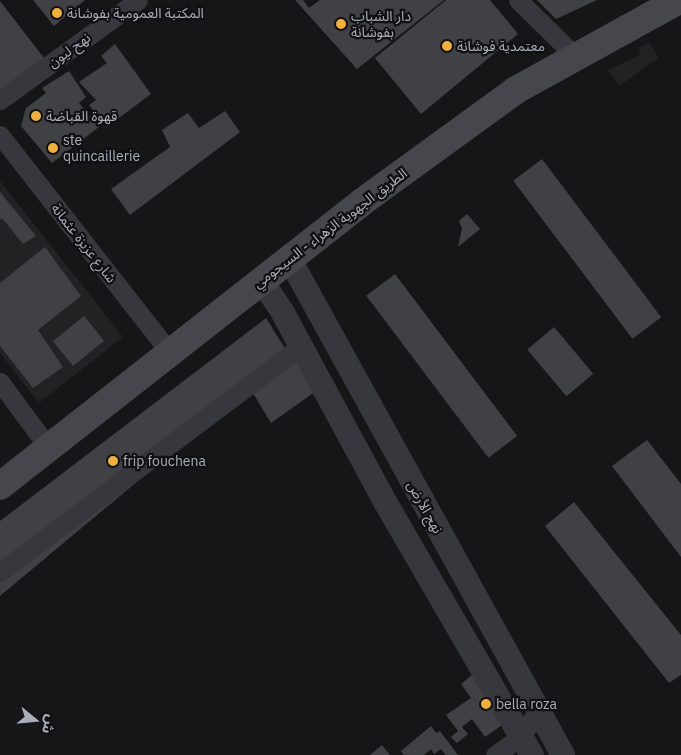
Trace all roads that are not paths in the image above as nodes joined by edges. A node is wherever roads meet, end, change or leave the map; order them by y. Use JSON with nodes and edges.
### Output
{"nodes":[{"id":1,"x":138,"y":0,"type":"edge"},
{"id":2,"x":518,"y":0,"type":"edge"},
{"id":3,"x":679,"y":0,"type":"edge"},
{"id":4,"x":575,"y":56,"type":"junction"},
{"id":5,"x":0,"y":100,"type":"edge"},
{"id":6,"x":0,"y":134,"type":"edge"},
{"id":7,"x":290,"y":258,"type":"junction"},
{"id":8,"x":261,"y":280,"type":"junction"},
{"id":9,"x":300,"y":347,"type":"junction"},
{"id":10,"x":169,"y":351,"type":"junction"},
{"id":11,"x":0,"y":382,"type":"edge"},
{"id":12,"x":48,"y":447,"type":"junction"},
{"id":13,"x":0,"y":486,"type":"edge"},
{"id":14,"x":0,"y":572,"type":"edge"},
{"id":15,"x":538,"y":710,"type":"junction"},
{"id":16,"x":526,"y":746,"type":"edge"},
{"id":17,"x":495,"y":755,"type":"edge"},
{"id":18,"x":562,"y":755,"type":"edge"}],
"edges":[{"from":1,"to":5,"type":"street","name":"نهح ليون"},
{"from":2,"to":4,"type":"street"},
{"from":3,"to":4,"type":"main road","name":"الطريق الجهوية الزهراء - السيجومي"},
{"from":4,"to":7,"type":"main road","name":"الطريق الجهوية الزهراء - السيجومي"},
{"from":6,"to":10,"type":"street","name":"شارع عزيزة عثمانة"},
{"from":7,"to":8,"type":"main road","name":"الطريق الجهوية الزهراء - السيجومي"},
{"from":7,"to":15,"type":"street","name":"نهج الأرض"},
{"from":8,"to":9,"type":"street"},
{"from":8,"to":10,"type":"main road","name":"الطريق الجهوية الزهراء - السيجومي"},
{"from":9,"to":14,"type":"street"},
{"from":9,"to":16,"type":"street"},
{"from":10,"to":12,"type":"main road","name":"الطريق الجهوية الزهراء - السيجومي"},
{"from":11,"to":12,"type":"street"},
{"from":12,"to":13,"type":"main road","name":"الطريق الجهوية الزهراء - السيجومي"},
{"from":15,"to":16,"type":"street"},
{"from":15,"to":18,"type":"street","name":"نهج الأرض"},
{"from":16,"to":17,"type":"street"}]}
